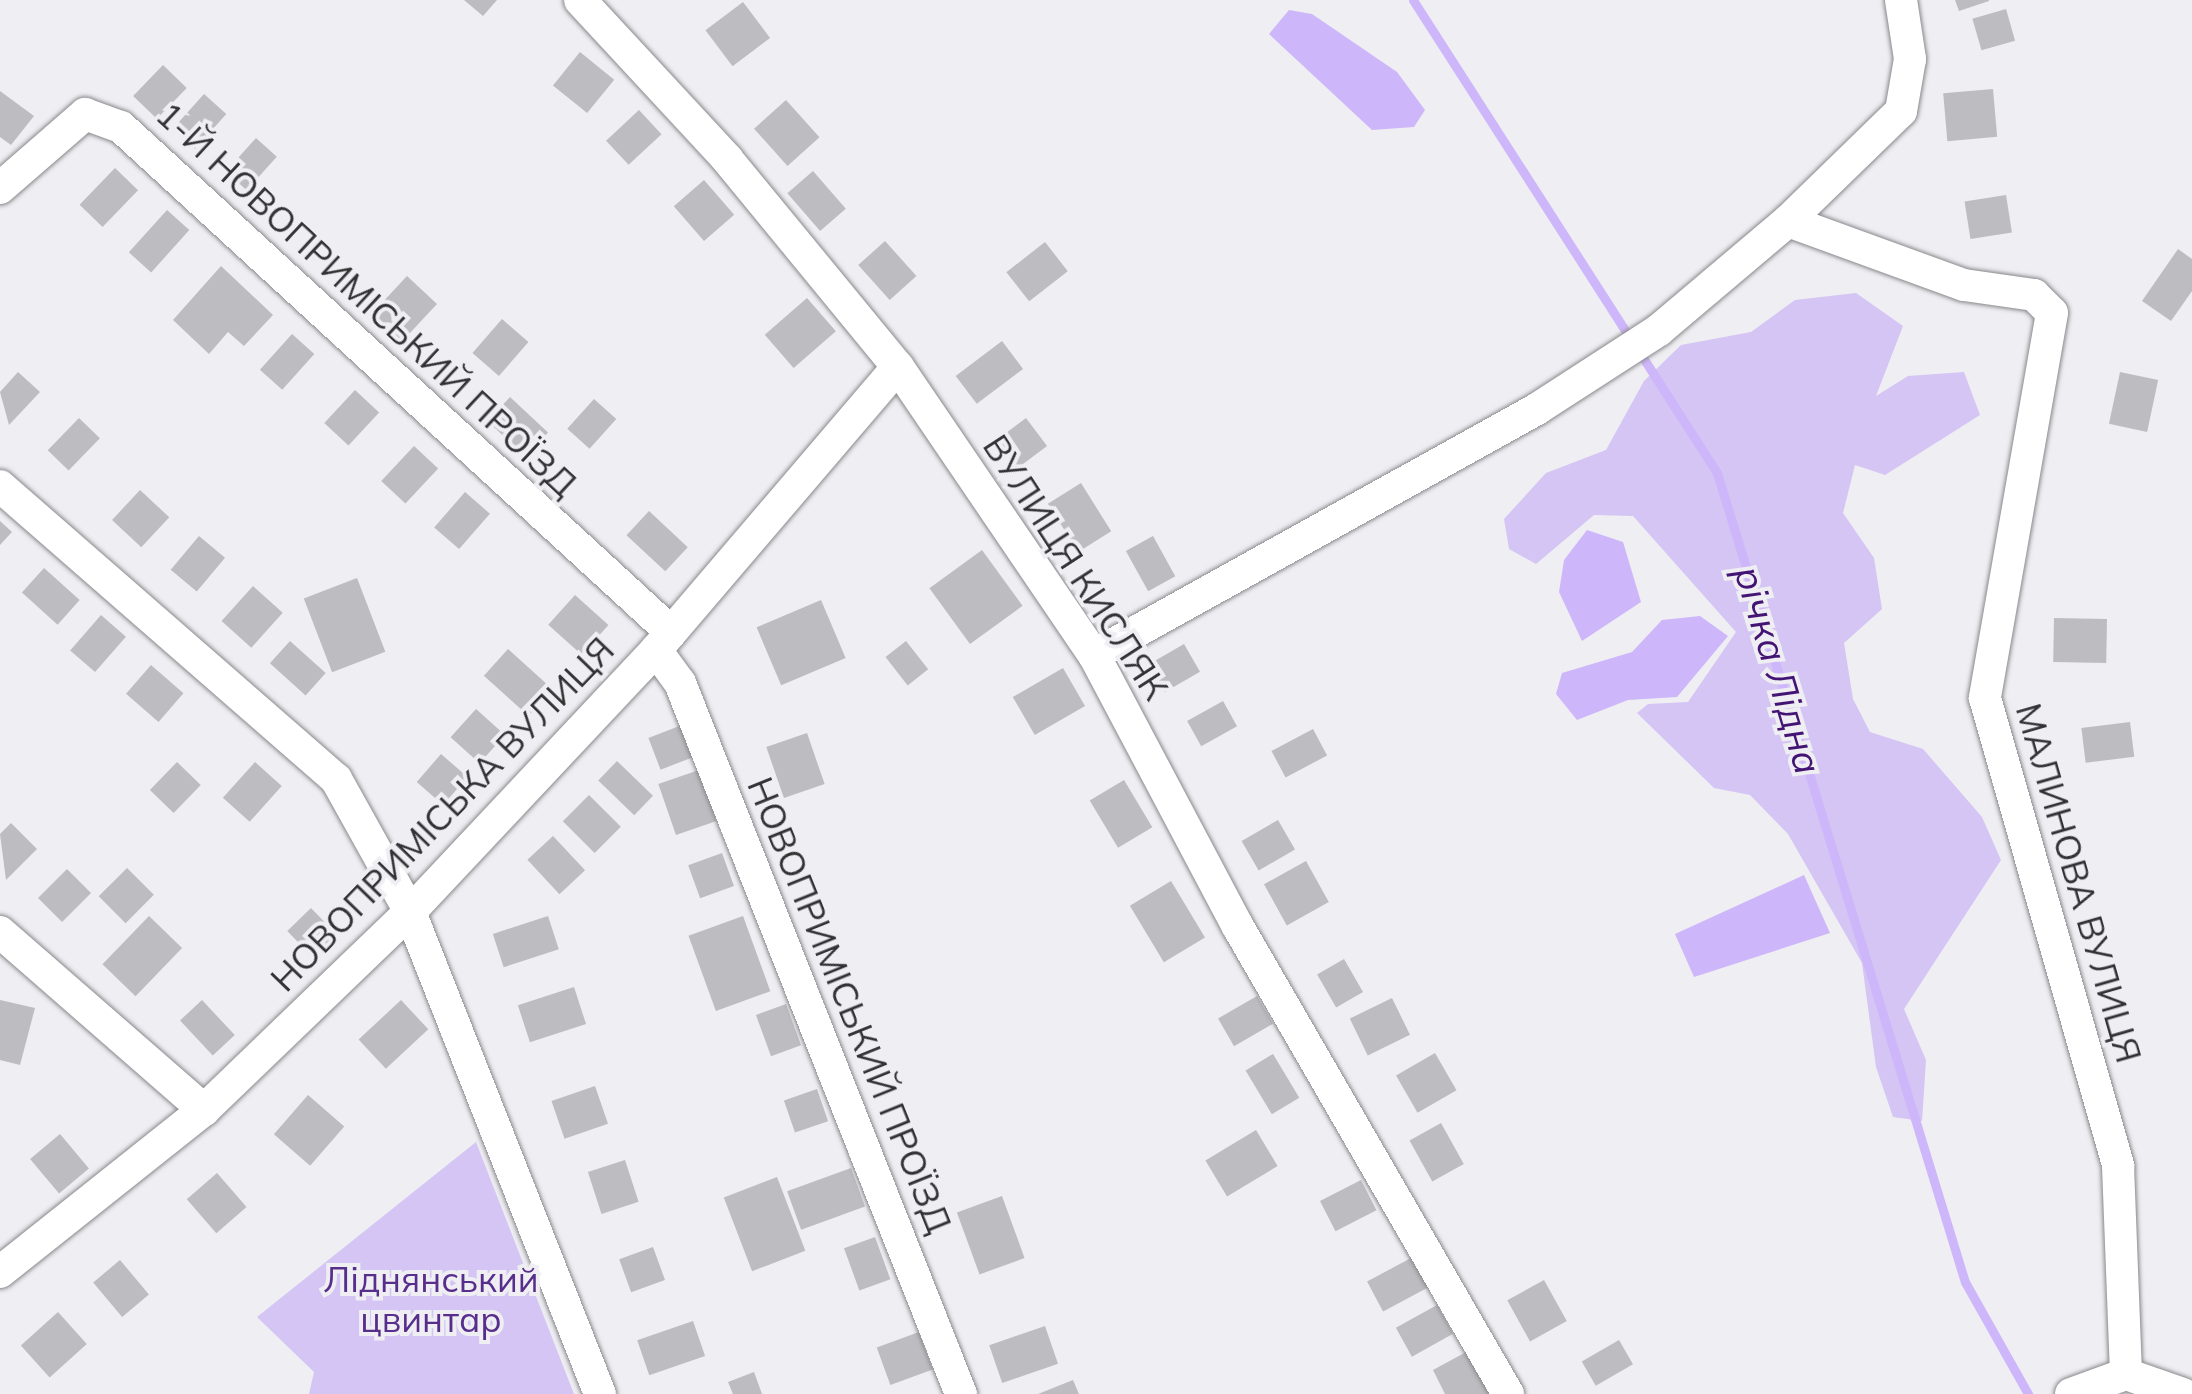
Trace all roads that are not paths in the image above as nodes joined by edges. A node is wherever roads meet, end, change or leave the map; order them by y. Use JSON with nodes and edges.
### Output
{"nodes":[{"id":1,"x":580,"y":0,"type":"edge"},
{"id":2,"x":1901,"y":0,"type":"edge"},
{"id":3,"x":0,"y":188,"type":"edge"},
{"id":4,"x":1788,"y":221,"type":"junction"},
{"id":5,"x":898,"y":368,"type":"junction"},
{"id":6,"x":0,"y":486,"type":"edge"},
{"id":7,"x":663,"y":641,"type":"junction"},
{"id":8,"x":1094,"y":655,"type":"junction"},
{"id":9,"x":410,"y":912,"type":"junction"},
{"id":10,"x":0,"y":932,"type":"edge"},
{"id":11,"x":204,"y":1110,"type":"junction"},
{"id":12,"x":0,"y":1272,"type":"edge"},
{"id":13,"x":2126,"y":1374,"type":"junction"},
{"id":14,"x":600,"y":1394,"type":"edge"},
{"id":15,"x":961,"y":1394,"type":"edge"},
{"id":16,"x":1508,"y":1394,"type":"edge"},
{"id":17,"x":2070,"y":1394,"type":"edge"},
{"id":18,"x":2183,"y":1394,"type":"edge"}],
"edges":[{"from":1,"to":5,"type":"street","name":"ВУЛИЦЯ КИСЛЯК"},
{"from":2,"to":4,"type":"street"},
{"from":3,"to":7,"type":"street","name":"1-Й НОВОПРИМІСЬКИЙ ПРОЇЗД"},
{"from":4,"to":8,"type":"street"},
{"from":4,"to":13,"type":"street","name":"МАЛИНОВА ВУЛИЦЯ"},
{"from":5,"to":7,"type":"street","name":"НОВОПРИМІСЬКА ВУЛИЦЯ"},
{"from":5,"to":8,"type":"street","name":"ВУЛИЦЯ КИСЛЯК"},
{"from":6,"to":9,"type":"street"},
{"from":7,"to":9,"type":"street","name":"НОВОПРИМІСЬКА ВУЛИЦЯ"},
{"from":7,"to":15,"type":"street","name":"НОВОПРИМІСЬКИЙ ПРОЇЗД"},
{"from":8,"to":16,"type":"street","name":"ВУЛИЦЯ КИСЛЯК"},
{"from":9,"to":11,"type":"street","name":"НОВОПРИМІСЬКА ВУЛИЦЯ"},
{"from":9,"to":14,"type":"street"},
{"from":10,"to":11,"type":"street"},
{"from":11,"to":12,"type":"street","name":"НОВОПРИМІСЬКА ВУЛИЦЯ"},
{"from":13,"to":17,"type":"street"},
{"from":13,"to":18,"type":"street"}]}
